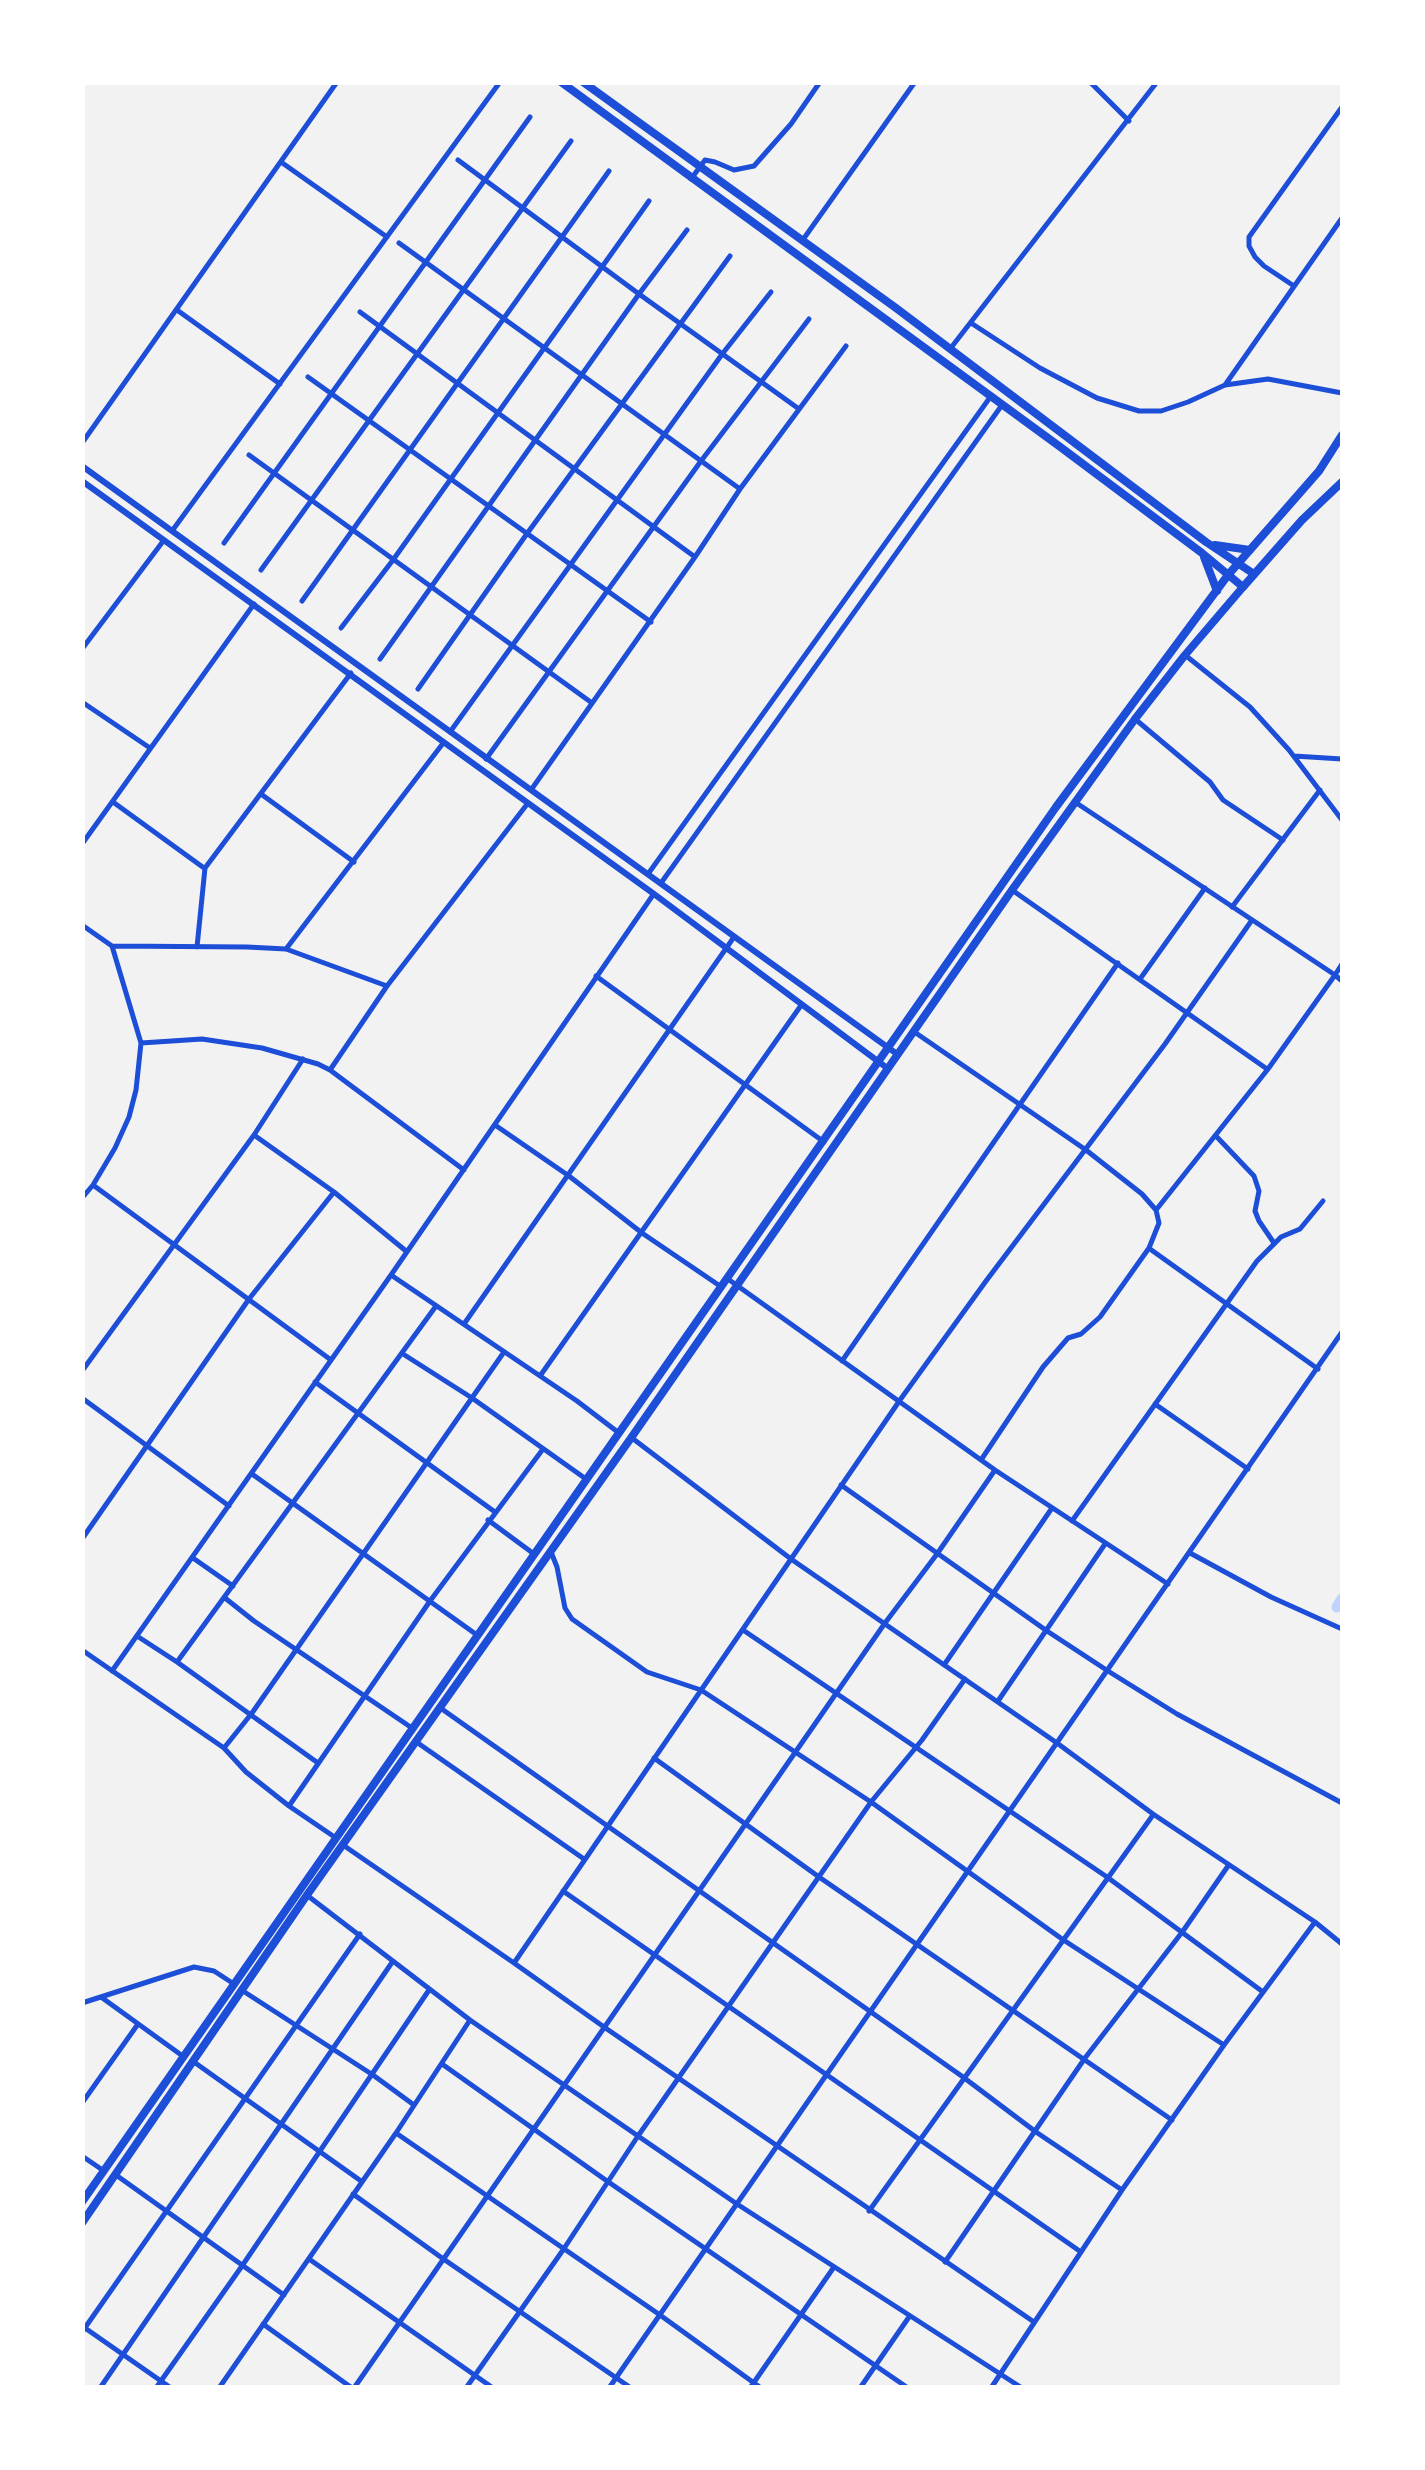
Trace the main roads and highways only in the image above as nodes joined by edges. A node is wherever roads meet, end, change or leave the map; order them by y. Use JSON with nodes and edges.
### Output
{"nodes":[{"id":1,"x":560,"y":82,"type":"edge"},
{"id":2,"x":583,"y":82,"type":"edge"},
{"id":3,"x":1342,"y":435,"type":"edge"},
{"id":4,"x":1342,"y":482,"type":"edge"},
{"id":5,"x":1206,"y":542,"type":"junction"},
{"id":6,"x":1250,"y":550,"type":"junction"},
{"id":7,"x":1202,"y":553,"type":"junction"},
{"id":8,"x":1238,"y":563,"type":"junction"},
{"id":9,"x":1254,"y":574,"type":"junction"},
{"id":10,"x":1228,"y":575,"type":"junction"},
{"id":11,"x":1243,"y":587,"type":"junction"},
{"id":12,"x":1216,"y":592,"type":"junction"},
{"id":13,"x":892,"y":1051,"type":"junction"},
{"id":14,"x":883,"y":1065,"type":"junction"},
{"id":15,"x":340,"y":1841,"type":"junction"},
{"id":16,"x":82,"y":2202,"type":"edge"},
{"id":17,"x":82,"y":2222,"type":"edge"}],
"edges":[{"from":1,"to":7,"type":"main road"},
{"from":2,"to":5,"type":"main road"},
{"from":3,"to":6,"type":"main road"},
{"from":4,"to":9,"type":"main road"},
{"from":5,"to":6,"type":"main road"},
{"from":5,"to":8,"type":"main road"},
{"from":6,"to":8,"type":"main road"},
{"from":7,"to":10,"type":"main road"},
{"from":7,"to":12,"type":"main road"},
{"from":8,"to":9,"type":"main road"},
{"from":8,"to":10,"type":"main road"},
{"from":9,"to":11,"type":"main road"},
{"from":10,"to":11,"type":"main road"},
{"from":10,"to":12,"type":"main road"},
{"from":11,"to":13,"type":"main road"},
{"from":12,"to":13,"type":"main road"},
{"from":13,"to":14,"type":"main road"},
{"from":14,"to":15,"type":"main road"},
{"from":14,"to":15,"type":"main road"},
{"from":15,"to":16,"type":"main road"},
{"from":15,"to":17,"type":"main road"}]}
